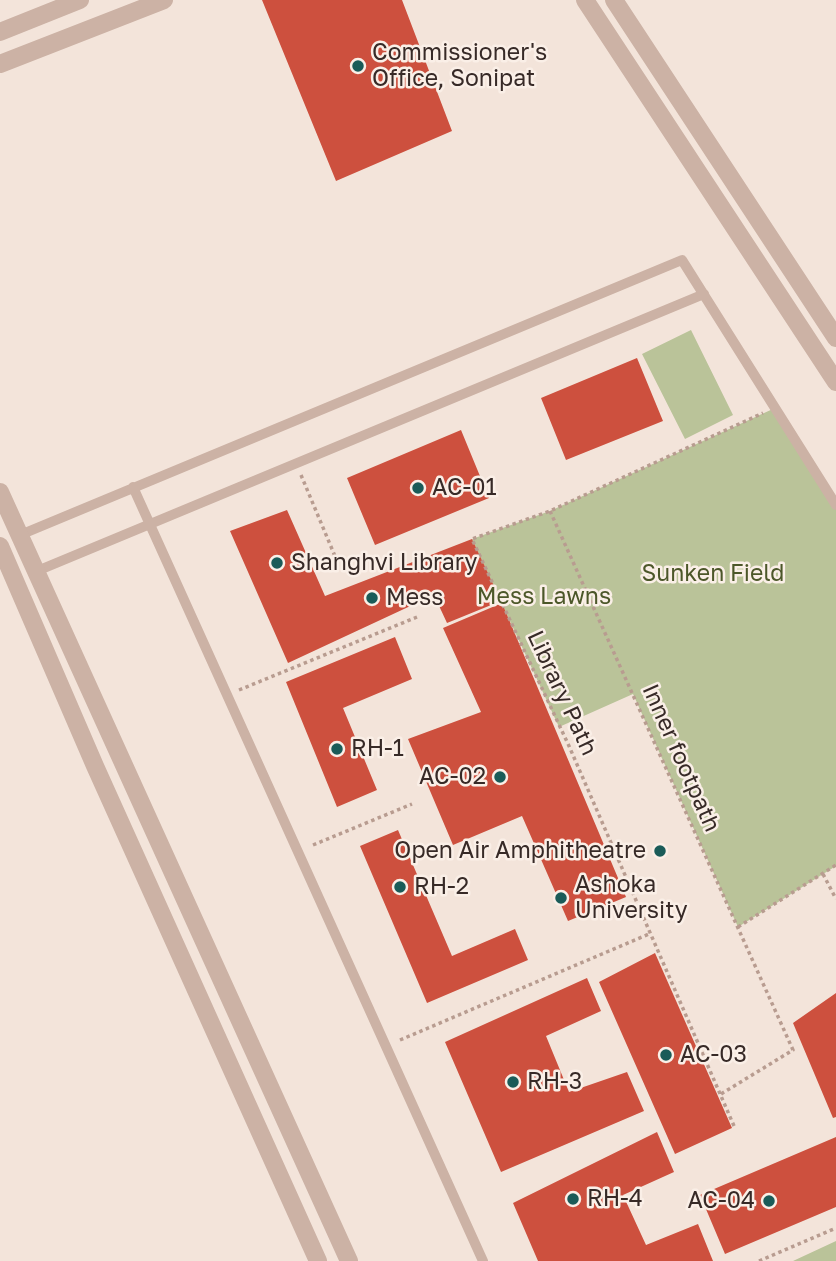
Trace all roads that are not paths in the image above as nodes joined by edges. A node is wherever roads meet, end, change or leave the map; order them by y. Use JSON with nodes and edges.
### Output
{"nodes":[{"id":1,"x":80,"y":0,"type":"edge"},
{"id":2,"x":164,"y":0,"type":"edge"},
{"id":3,"x":585,"y":0,"type":"edge"},
{"id":4,"x":614,"y":0,"type":"edge"},
{"id":5,"x":0,"y":32,"type":"edge"},
{"id":6,"x":0,"y":64,"type":"edge"},
{"id":7,"x":704,"y":294,"type":"junction"},
{"id":8,"x":836,"y":338,"type":"edge"},
{"id":9,"x":836,"y":382,"type":"edge"},
{"id":10,"x":133,"y":487,"type":"junction"},
{"id":11,"x":0,"y":492,"type":"edge"},
{"id":12,"x":836,"y":505,"type":"edge"},
{"id":13,"x":150,"y":524,"type":"junction"},
{"id":14,"x":20,"y":535,"type":"junction"},
{"id":15,"x":0,"y":546,"type":"edge"},
{"id":16,"x":37,"y":571,"type":"junction"},
{"id":17,"x":318,"y":1261,"type":"edge"},
{"id":18,"x":349,"y":1261,"type":"edge"},
{"id":19,"x":482,"y":1261,"type":"edge"}],
"edges":[{"from":1,"to":5,"type":"street"},
{"from":2,"to":6,"type":"street"},
{"from":3,"to":9,"type":"street"},
{"from":4,"to":8,"type":"street"},
{"from":7,"to":10,"type":"lane"},
{"from":7,"to":12,"type":"lane"},
{"from":7,"to":13,"type":"lane"},
{"from":10,"to":13,"type":"lane"},
{"from":10,"to":14,"type":"lane"},
{"from":11,"to":14,"type":"street"},
{"from":13,"to":16,"type":"lane"},
{"from":13,"to":19,"type":"lane"},
{"from":14,"to":16,"type":"street"},
{"from":15,"to":17,"type":"street"},
{"from":16,"to":18,"type":"street"}]}
